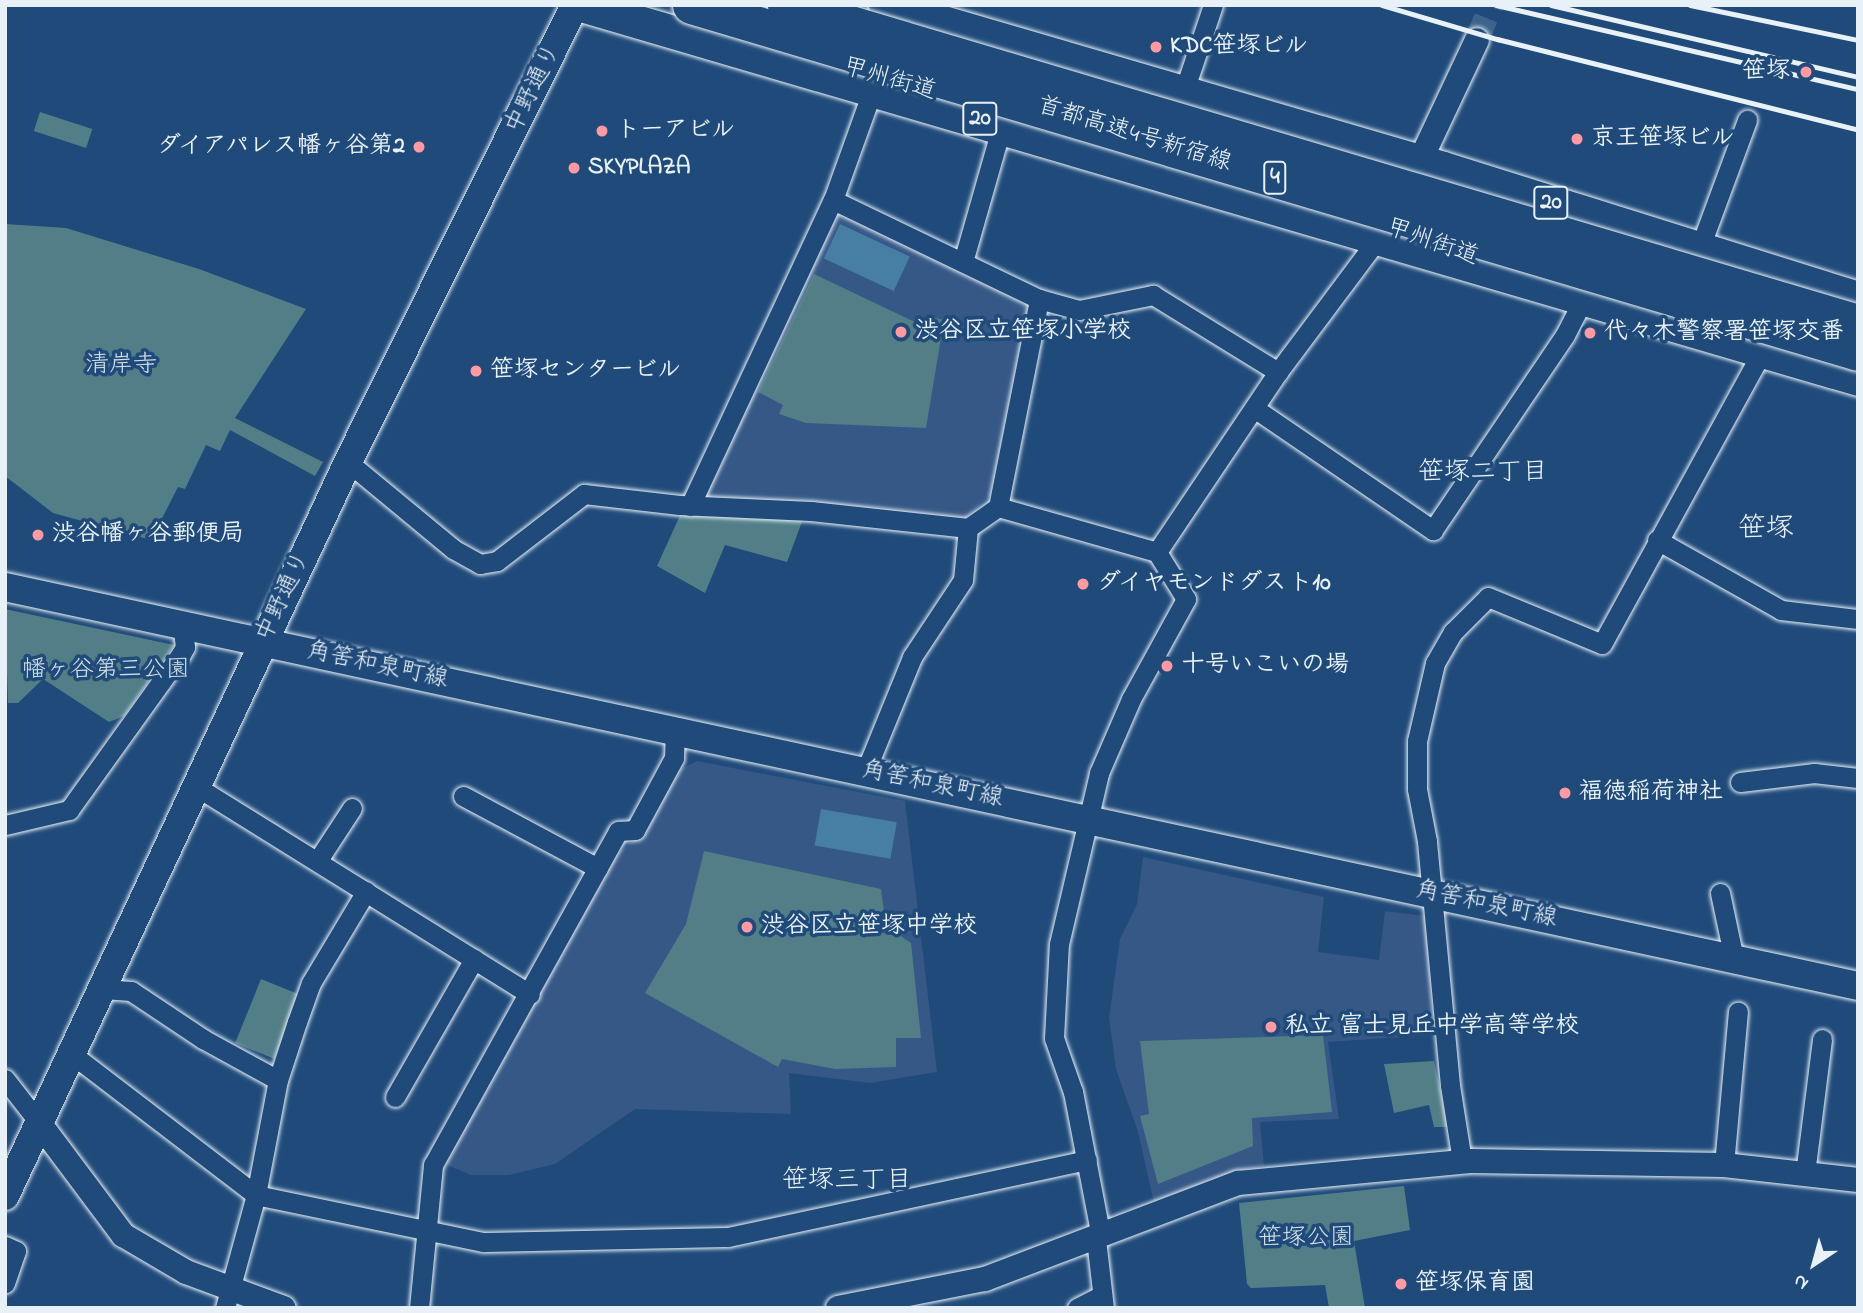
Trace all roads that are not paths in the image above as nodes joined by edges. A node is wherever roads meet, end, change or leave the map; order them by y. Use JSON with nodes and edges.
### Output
{"nodes":[{"id":1,"x":575,"y":5,"type":"edge"},
{"id":2,"x":581,"y":5,"type":"edge"},
{"id":3,"x":633,"y":5,"type":"edge"},
{"id":4,"x":691,"y":5,"type":"edge"},
{"id":5,"x":786,"y":5,"type":"edge"},
{"id":6,"x":832,"y":5,"type":"edge"},
{"id":7,"x":885,"y":5,"type":"edge"},
{"id":8,"x":1213,"y":5,"type":"edge"},
{"id":9,"x":927,"y":11,"type":"edge"},
{"id":10,"x":1477,"y":40,"type":"tunnel mouth"},
{"id":11,"x":873,"y":89,"type":"junction"},
{"id":12,"x":1196,"y":102,"type":"junction"},
{"id":13,"x":1747,"y":120,"type":"dead end"},
{"id":14,"x":1002,"y":125,"type":"junction"},
{"id":15,"x":1417,"y":167,"type":"junction"},
{"id":16,"x":833,"y":200,"type":"junction"},
{"id":17,"x":1382,"y":232,"type":"junction"},
{"id":18,"x":1699,"y":250,"type":"junction"},
{"id":19,"x":963,"y":262,"type":"junction"},
{"id":20,"x":1585,"y":296,"type":"junction"},
{"id":21,"x":1858,"y":298,"type":"edge"},
{"id":22,"x":1039,"y":299,"type":"junction"},
{"id":23,"x":1858,"y":323,"type":"edge"},
{"id":24,"x":1763,"y":350,"type":"junction"},
{"id":25,"x":1858,"y":352,"type":"edge"},
{"id":26,"x":1278,"y":372,"type":"junction"},
{"id":27,"x":1858,"y":379,"type":"edge"},
{"id":28,"x":1254,"y":408,"type":"junction"},
{"id":29,"x":348,"y":462,"type":"junction"},
{"id":30,"x":685,"y":505,"type":"junction"},
{"id":31,"x":998,"y":507,"type":"junction"},
{"id":32,"x":968,"y":528,"type":"junction"},
{"id":33,"x":1657,"y":540,"type":"junction"},
{"id":34,"x":1157,"y":552,"type":"junction"},
{"id":35,"x":5,"y":587,"type":"edge"},
{"id":36,"x":1858,"y":619,"type":"edge"},
{"id":37,"x":182,"y":624,"type":"junction"},
{"id":38,"x":263,"y":641,"type":"junction"},
{"id":39,"x":675,"y":730,"type":"junction"},
{"id":40,"x":866,"y":771,"type":"junction"},
{"id":41,"x":1858,"y":778,"type":"edge"},
{"id":42,"x":1740,"y":782,"type":"dead end"},
{"id":43,"x":197,"y":787,"type":"junction"},
{"id":44,"x":463,"y":796,"type":"dead end"},
{"id":45,"x":352,"y":808,"type":"dead end"},
{"id":46,"x":1085,"y":817,"type":"junction"},
{"id":47,"x":5,"y":825,"type":"edge"},
{"id":48,"x":318,"y":860,"type":"junction"},
{"id":49,"x":597,"y":868,"type":"junction"},
{"id":50,"x":366,"y":891,"type":"junction"},
{"id":51,"x":1433,"y":893,"type":"junction"},
{"id":52,"x":1720,"y":893,"type":"dead end"},
{"id":53,"x":474,"y":959,"type":"junction"},
{"id":54,"x":1734,"y":959,"type":"junction"},
{"id":55,"x":1858,"y":986,"type":"edge"},
{"id":56,"x":103,"y":989,"type":"junction"},
{"id":57,"x":530,"y":994,"type":"junction"},
{"id":58,"x":1738,"y":1012,"type":"dead end"},
{"id":59,"x":1822,"y":1039,"type":"dead end"},
{"id":60,"x":73,"y":1055,"type":"junction"},
{"id":61,"x":5,"y":1079,"type":"edge"},
{"id":62,"x":278,"y":1080,"type":"junction"},
{"id":63,"x":395,"y":1097,"type":"dead end"},
{"id":64,"x":40,"y":1124,"type":"junction"},
{"id":65,"x":1087,"y":1160,"type":"junction"},
{"id":66,"x":1462,"y":1161,"type":"junction"},
{"id":67,"x":1724,"y":1165,"type":"junction"},
{"id":68,"x":1805,"y":1174,"type":"junction"},
{"id":69,"x":1858,"y":1180,"type":"edge"},
{"id":70,"x":256,"y":1195,"type":"junction"},
{"id":71,"x":5,"y":1196,"type":"edge"},
{"id":72,"x":424,"y":1230,"type":"junction"},
{"id":73,"x":1098,"y":1238,"type":"junction"},
{"id":74,"x":5,"y":1246,"type":"edge"},
{"id":75,"x":5,"y":1283,"type":"edge"},
{"id":76,"x":227,"y":1300,"type":"edge"},
{"id":77,"x":1103,"y":1302,"type":"edge"},
{"id":78,"x":284,"y":1308,"type":"edge"},
{"id":79,"x":419,"y":1308,"type":"edge"},
{"id":80,"x":838,"y":1308,"type":"edge"},
{"id":81,"x":1077,"y":1308,"type":"edge"}],
"edges":[{"from":1,"to":29,"type":"main road","name":"中野通り"},
{"from":2,"to":11,"type":"highway","number":"20"},
{"from":3,"to":17,"type":"highway","name":"甲州街道","number":"20"},
{"from":4,"to":25,"type":"highway","name":"首都高速4号新宿線","number":"4","bridge":true},
{"from":5,"to":23,"type":"highway","name":"首都高速4号新宿線","number":"4","bridge":true},
{"from":6,"to":12,"type":"highway","number":"20"},
{"from":7,"to":9,"type":"highway","number":"20"},
{"from":8,"to":12,"type":"street"},
{"from":9,"to":12,"type":"highway","number":"20"},
{"from":10,"to":15,"type":"street"},
{"from":11,"to":14,"type":"highway","number":"20"},
{"from":11,"to":16,"type":"street"},
{"from":12,"to":15,"type":"highway","number":"20"},
{"from":13,"to":18,"type":"street"},
{"from":14,"to":17,"type":"highway","number":"20"},
{"from":14,"to":19,"type":"street"},
{"from":15,"to":17,"type":"street"},
{"from":15,"to":18,"type":"highway","number":"20"},
{"from":16,"to":19,"type":"street"},
{"from":16,"to":30,"type":"street"},
{"from":17,"to":20,"type":"highway","name":"甲州街道","number":"20"},
{"from":17,"to":26,"type":"street"},
{"from":18,"to":21,"type":"highway","number":"20"},
{"from":19,"to":22,"type":"street"},
{"from":20,"to":24,"type":"highway","name":"甲州街道","number":"20"},
{"from":20,"to":28,"type":"street"},
{"from":22,"to":26,"type":"street"},
{"from":22,"to":31,"type":"street"},
{"from":24,"to":27,"type":"highway","name":"甲州街道","number":"20"},
{"from":24,"to":33,"type":"street"},
{"from":26,"to":28,"type":"street"},
{"from":28,"to":34,"type":"street"},
{"from":29,"to":30,"type":"street"},
{"from":29,"to":38,"type":"main road","name":"中野通り"},
{"from":30,"to":32,"type":"street"},
{"from":31,"to":32,"type":"street"},
{"from":31,"to":34,"type":"street"},
{"from":32,"to":40,"type":"street"},
{"from":33,"to":36,"type":"street"},
{"from":33,"to":51,"type":"street"},
{"from":34,"to":46,"type":"street"},
{"from":35,"to":37,"type":"main road","name":"角筈和泉町線"},
{"from":37,"to":38,"type":"main road","name":"角筈和泉町線"},
{"from":37,"to":47,"type":"street"},
{"from":38,"to":39,"type":"main road","name":"角筈和泉町線"},
{"from":38,"to":43,"type":"main road","name":"中野通り"},
{"from":39,"to":40,"type":"main road","name":"角筈和泉町線"},
{"from":39,"to":49,"type":"street"},
{"from":40,"to":46,"type":"main road","name":"角筈和泉町線"},
{"from":41,"to":42,"type":"street"},
{"from":43,"to":48,"type":"street"},
{"from":43,"to":56,"type":"main road","name":"中野通り"},
{"from":44,"to":49,"type":"street"},
{"from":45,"to":48,"type":"street"},
{"from":46,"to":51,"type":"main road","name":"角筈和泉町線"},
{"from":46,"to":65,"type":"street"},
{"from":48,"to":50,"type":"street"},
{"from":49,"to":57,"type":"street"},
{"from":50,"to":53,"type":"street"},
{"from":50,"to":62,"type":"street"},
{"from":51,"to":54,"type":"main road","name":"角筈和泉町線"},
{"from":51,"to":66,"type":"street"},
{"from":52,"to":54,"type":"street"},
{"from":53,"to":57,"type":"street"},
{"from":53,"to":63,"type":"street"},
{"from":54,"to":55,"type":"main road","name":"角筈和泉町線"},
{"from":56,"to":60,"type":"main road","name":"中野通り"},
{"from":56,"to":62,"type":"street"},
{"from":57,"to":72,"type":"street"},
{"from":58,"to":67,"type":"street"},
{"from":59,"to":68,"type":"street"},
{"from":60,"to":64,"type":"main road","name":"中野通り"},
{"from":60,"to":70,"type":"street"},
{"from":61,"to":64,"type":"street"},
{"from":62,"to":70,"type":"street"},
{"from":64,"to":71,"type":"main road","name":"中野通り"},
{"from":64,"to":76,"type":"street"},
{"from":65,"to":72,"type":"street"},
{"from":65,"to":73,"type":"street"},
{"from":66,"to":67,"type":"street"},
{"from":66,"to":73,"type":"street"},
{"from":67,"to":68,"type":"street"},
{"from":68,"to":69,"type":"street"},
{"from":70,"to":72,"type":"street"},
{"from":70,"to":76,"type":"street"},
{"from":72,"to":79,"type":"street"},
{"from":73,"to":77,"type":"street"},
{"from":73,"to":80,"type":"street"},
{"from":74,"to":75,"type":"street"},
{"from":76,"to":78,"type":"street"},
{"from":77,"to":81,"type":"street"}]}
